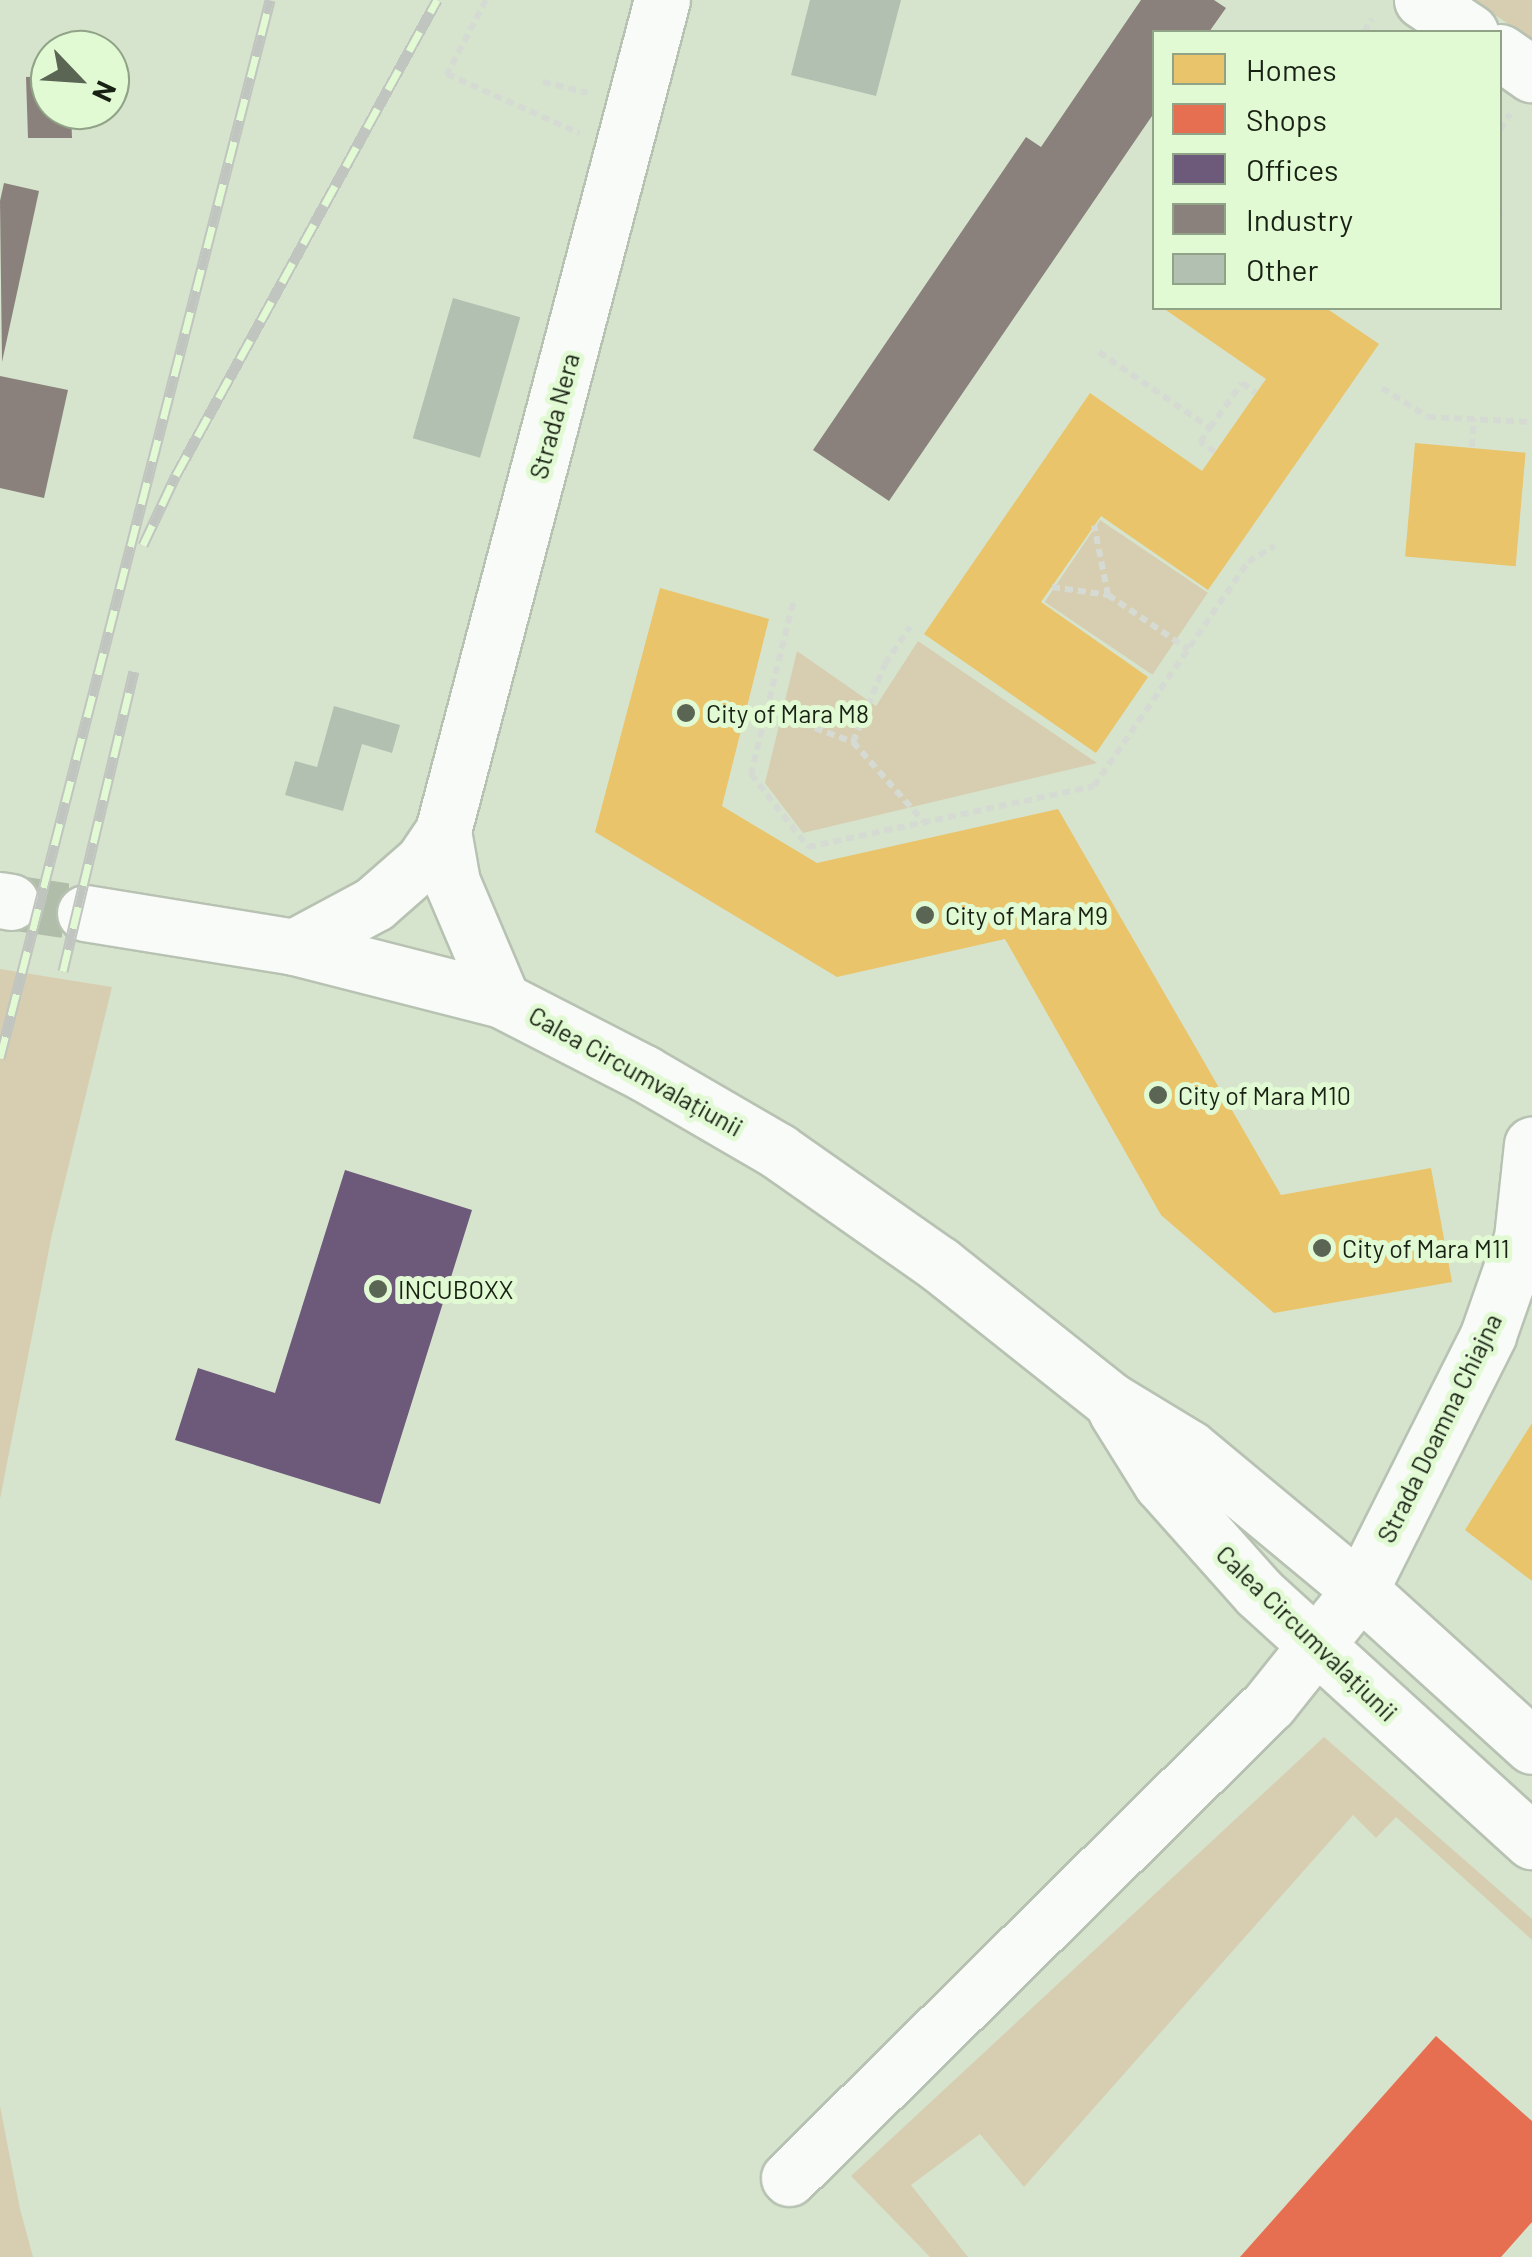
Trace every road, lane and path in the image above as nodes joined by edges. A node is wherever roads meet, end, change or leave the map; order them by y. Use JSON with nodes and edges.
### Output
{"nodes":[{"id":1,"x":486,"y":0,"type":"edge"},
{"id":2,"x":662,"y":0,"type":"edge"},
{"id":3,"x":1397,"y":9,"type":"edge"},
{"id":4,"x":1367,"y":30,"type":"edge"},
{"id":5,"x":1464,"y":30,"type":"edge"},
{"id":6,"x":1502,"y":55,"type":"edge"},
{"id":7,"x":543,"y":82,"type":"dead end"},
{"id":8,"x":1523,"y":91,"type":"edge"},
{"id":9,"x":599,"y":96,"type":"dead end"},
{"id":10,"x":1502,"y":127,"type":"edge"},
{"id":11,"x":588,"y":137,"type":"dead end"},
{"id":12,"x":1099,"y":352,"type":"dead end"},
{"id":13,"x":1382,"y":388,"type":"dead end"},
{"id":14,"x":1256,"y":393,"type":"dead end"},
{"id":15,"x":1474,"y":419,"type":"junction"},
{"id":16,"x":1532,"y":422,"type":"edge"},
{"id":17,"x":1210,"y":428,"type":"junction"},
{"id":18,"x":1472,"y":448,"type":"dead end"},
{"id":19,"x":1215,"y":452,"type":"dead end"},
{"id":20,"x":1094,"y":526,"type":"dead end"},
{"id":21,"x":1275,"y":546,"type":"dead end"},
{"id":22,"x":1052,"y":586,"type":"dead end"},
{"id":23,"x":1108,"y":595,"type":"junction"},
{"id":24,"x":793,"y":603,"type":"dead end"},
{"id":25,"x":910,"y":627,"type":"dead end"},
{"id":26,"x":1188,"y":649,"type":"junction"},
{"id":27,"x":766,"y":710,"type":"junction"},
{"id":28,"x":853,"y":742,"type":"junction"},
{"id":29,"x":924,"y":822,"type":"junction"},
{"id":30,"x":443,"y":830,"type":"junction"},
{"id":31,"x":85,"y":913,"type":"tunnel mouth"},
{"id":32,"x":294,"y":946,"type":"junction"},
{"id":33,"x":502,"y":1000,"type":"junction"},
{"id":34,"x":1532,"y":1146,"type":"edge"},
{"id":35,"x":1110,"y":1400,"type":"junction"},
{"id":36,"x":1360,"y":1590,"type":"junction"},
{"id":37,"x":1316,"y":1647,"type":"junction"},
{"id":38,"x":1532,"y":1746,"type":"edge"},
{"id":39,"x":1532,"y":1841,"type":"edge"},
{"id":40,"x":789,"y":2178,"type":"dead end"}],
"edges":[{"from":1,"to":11,"type":"path"},
{"from":2,"to":30,"type":"main road","name":"Strada Nera"},
{"from":3,"to":4,"type":"path"},
{"from":3,"to":5,"type":"main road"},
{"from":6,"to":8,"type":"main road"},
{"from":7,"to":9,"type":"path"},
{"from":8,"to":10,"type":"path"},
{"from":12,"to":17,"type":"path"},
{"from":13,"to":15,"type":"path"},
{"from":14,"to":17,"type":"path"},
{"from":15,"to":16,"type":"path"},
{"from":15,"to":18,"type":"path"},
{"from":17,"to":19,"type":"path"},
{"from":20,"to":23,"type":"path"},
{"from":21,"to":26,"type":"path"},
{"from":22,"to":23,"type":"path"},
{"from":23,"to":26,"type":"path"},
{"from":24,"to":27,"type":"path"},
{"from":25,"to":28,"type":"path"},
{"from":26,"to":29,"type":"path"},
{"from":27,"to":28,"type":"path"},
{"from":27,"to":29,"type":"path"},
{"from":28,"to":29,"type":"path"},
{"from":30,"to":32,"type":"main road","name":"Strada Nera"},
{"from":30,"to":33,"type":"main road","name":"Strada Nera"},
{"from":31,"to":32,"type":"main road","name":"Calea Circumvalațiunii"},
{"from":32,"to":33,"type":"main road","name":"Calea Circumvalațiunii"},
{"from":33,"to":35,"type":"main road","name":"Calea Circumvalațiunii"},
{"from":34,"to":36,"type":"main road","name":"Strada Doamna Chiajna"},
{"from":35,"to":36,"type":"main road","name":"Calea Circumvalațiunii"},
{"from":35,"to":37,"type":"main road","name":"Calea Circumvalațiunii"},
{"from":36,"to":37,"type":"main road","name":"Strada Doamna Chiajna"},
{"from":36,"to":38,"type":"main road","name":"Calea Circumvalațiunii"},
{"from":37,"to":39,"type":"main road","name":"Calea Circumvalațiunii"},
{"from":37,"to":40,"type":"main road","name":"Strada Doamna Chiajna"}]}
